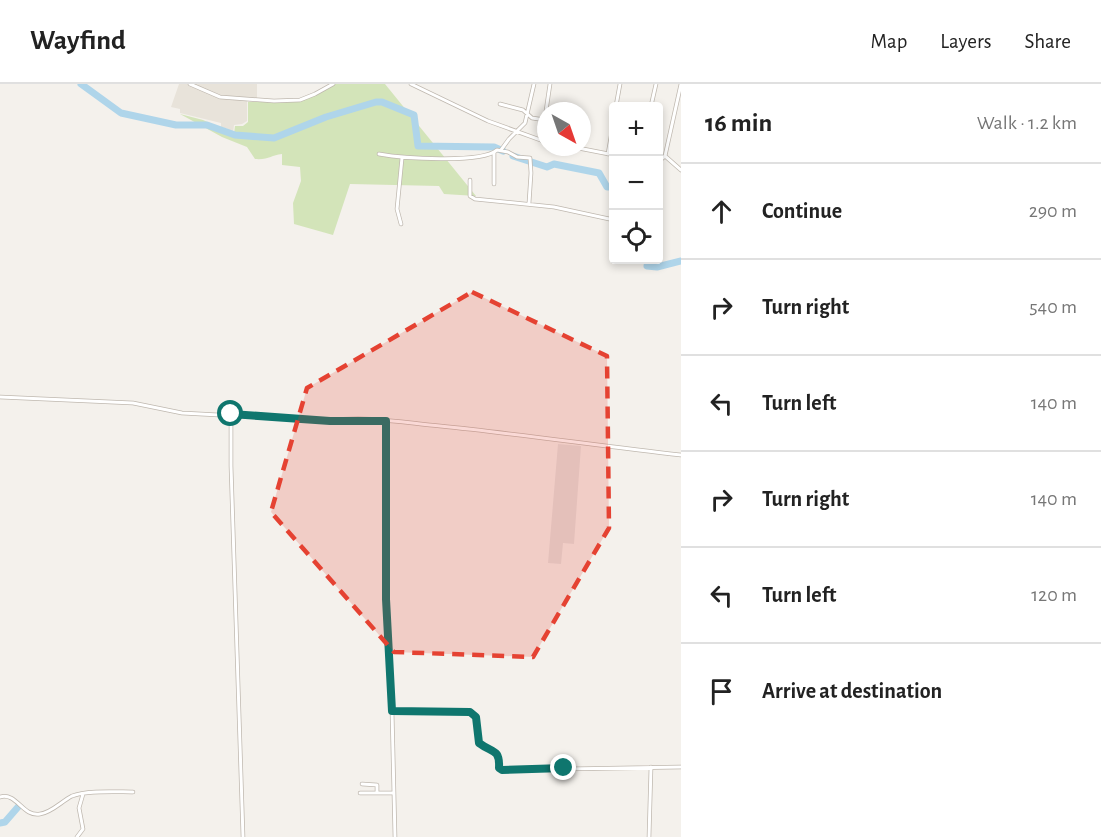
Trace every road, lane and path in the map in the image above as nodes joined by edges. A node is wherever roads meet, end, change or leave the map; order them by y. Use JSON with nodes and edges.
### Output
{"nodes":[{"id":1,"x":190,"y":84,"type":"edge"},
{"id":2,"x":333,"y":84,"type":"edge"},
{"id":3,"x":411,"y":84,"type":"edge"},
{"id":4,"x":534,"y":84,"type":"edge"},
{"id":5,"x":550,"y":84,"type":"edge"},
{"id":6,"x":620,"y":84,"type":"edge"},
{"id":7,"x":656,"y":84,"type":"edge"},
{"id":8,"x":681,"y":84,"type":"edge"},
{"id":9,"x":547,"y":102,"type":"edge"},
{"id":10,"x":617,"y":102,"type":"edge"},
{"id":11,"x":652,"y":102,"type":"edge"},
{"id":12,"x":500,"y":104,"type":"dead end"},
{"id":13,"x":528,"y":113,"type":"junction"},
{"id":14,"x":537,"y":119,"type":"edge"},
{"id":15,"x":517,"y":132,"type":"junction"},
{"id":16,"x":537,"y":139,"type":"edge"},
{"id":17,"x":609,"y":148,"type":"edge"},
{"id":18,"x":497,"y":151,"type":"junction"},
{"id":19,"x":591,"y":151,"type":"edge"},
{"id":20,"x":379,"y":154,"type":"dead end"},
{"id":21,"x":608,"y":154,"type":"joint"},
{"id":22,"x":664,"y":156,"type":"joint"},
{"id":23,"x":402,"y":158,"type":"junction"},
{"id":24,"x":681,"y":170,"type":"edge"},
{"id":25,"x":470,"y":180,"type":"dead end"},
{"id":26,"x":494,"y":184,"type":"dead end"},
{"id":27,"x":529,"y":203,"type":"junction"},
{"id":28,"x":609,"y":219,"type":"edge"},
{"id":29,"x":401,"y":224,"type":"dead end"},
{"id":30,"x":0,"y":397,"type":"edge"},
{"id":31,"x":231,"y":414,"type":"junction"},
{"id":32,"x":386,"y":421,"type":"junction"},
{"id":33,"x":681,"y":455,"type":"edge"},
{"id":34,"x":392,"y":711,"type":"junction"},
{"id":35,"x":651,"y":767,"type":"junction"},
{"id":36,"x":681,"y":767,"type":"edge"},
{"id":37,"x":362,"y":784,"type":"dead end"},
{"id":38,"x":133,"y":792,"type":"dead end"},
{"id":39,"x":377,"y":792,"type":"junction"},
{"id":40,"x":360,"y":793,"type":"dead end"},
{"id":41,"x":394,"y":793,"type":"junction"},
{"id":42,"x":83,"y":794,"type":"junction"},
{"id":43,"x":0,"y":797,"type":"edge"},
{"id":44,"x":77,"y":837,"type":"edge"},
{"id":45,"x":243,"y":837,"type":"edge"},
{"id":46,"x":395,"y":837,"type":"edge"},
{"id":47,"x":649,"y":837,"type":"edge"}],
"edges":[{"from":1,"to":2,"type":"street"},
{"from":3,"to":15,"type":"street"},
{"from":4,"to":13,"type":"street"},
{"from":5,"to":9,"type":"street"},
{"from":6,"to":10,"type":"street"},
{"from":7,"to":11,"type":"street"},
{"from":8,"to":22,"type":"street"},
{"from":12,"to":13,"type":"street"},
{"from":13,"to":14,"type":"street"},
{"from":13,"to":15,"type":"street"},
{"from":15,"to":16,"type":"street"},
{"from":15,"to":18,"type":"street"},
{"from":17,"to":21,"type":"street"},
{"from":18,"to":23,"type":"street"},
{"from":18,"to":26,"type":"street"},
{"from":18,"to":27,"type":"street"},
{"from":19,"to":21,"type":"street"},
{"from":20,"to":23,"type":"street"},
{"from":22,"to":24,"type":"street"},
{"from":23,"to":29,"type":"street"},
{"from":25,"to":27,"type":"street"},
{"from":27,"to":28,"type":"street"},
{"from":30,"to":31,"type":"street"},
{"from":31,"to":32,"type":"street"},
{"from":31,"to":45,"type":"street"},
{"from":32,"to":33,"type":"street"},
{"from":32,"to":34,"type":"street"},
{"from":34,"to":35,"type":"street"},
{"from":34,"to":41,"type":"street"},
{"from":35,"to":36,"type":"street"},
{"from":35,"to":47,"type":"street"},
{"from":37,"to":39,"type":"street"},
{"from":38,"to":42,"type":"street"},
{"from":39,"to":40,"type":"street"},
{"from":39,"to":41,"type":"street"},
{"from":41,"to":46,"type":"street"},
{"from":42,"to":43,"type":"street"},
{"from":42,"to":44,"type":"street"}]}
